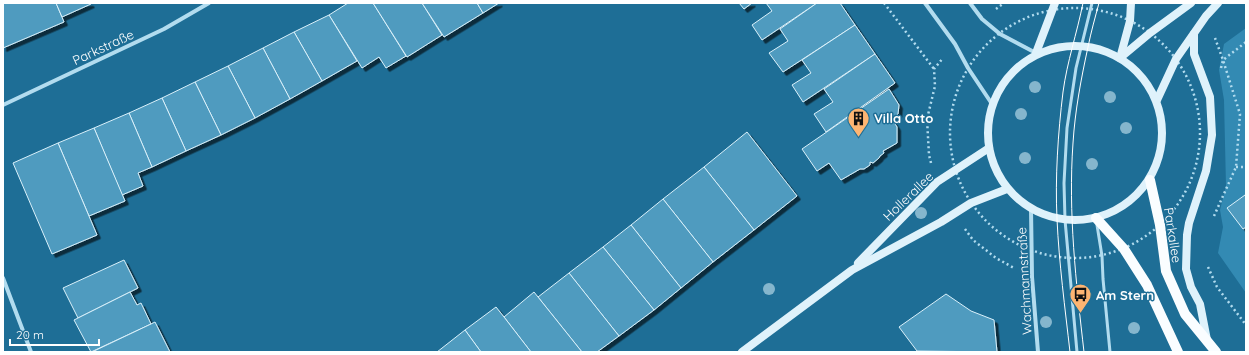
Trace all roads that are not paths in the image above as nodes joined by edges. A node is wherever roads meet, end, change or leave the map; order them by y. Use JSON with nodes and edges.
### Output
{"nodes":[{"id":1,"x":209,"y":3,"type":"edge"},
{"id":2,"x":925,"y":3,"type":"edge"},
{"id":3,"x":970,"y":3,"type":"edge"},
{"id":4,"x":1092,"y":3,"type":"edge"},
{"id":5,"x":1131,"y":3,"type":"edge"},
{"id":6,"x":1191,"y":3,"type":"edge"},
{"id":7,"x":1218,"y":3,"type":"edge"},
{"id":8,"x":1054,"y":6,"type":"edge"},
{"id":9,"x":1194,"y":34,"type":"junction"},
{"id":10,"x":1080,"y":46,"type":"junction"},
{"id":11,"x":1036,"y":53,"type":"junction"},
{"id":12,"x":1120,"y":58,"type":"junction"},
{"id":13,"x":1157,"y":100,"type":"junction"},
{"id":14,"x":992,"y":104,"type":"junction"},
{"id":15,"x":3,"y":105,"type":"edge"},
{"id":16,"x":989,"y":148,"type":"junction"},
{"id":17,"x":1150,"y":180,"type":"junction"},
{"id":18,"x":1007,"y":189,"type":"junction"},
{"id":19,"x":1031,"y":209,"type":"junction"},
{"id":20,"x":1096,"y":218,"type":"junction"},
{"id":21,"x":1065,"y":220,"type":"junction"},
{"id":22,"x":852,"y":270,"type":"junction"},
{"id":23,"x":3,"y":278,"type":"edge"},
{"id":24,"x":1207,"y":340,"type":"junction"},
{"id":25,"x":31,"y":352,"type":"edge"},
{"id":26,"x":742,"y":352,"type":"edge"},
{"id":27,"x":1038,"y":352,"type":"edge"},
{"id":28,"x":1077,"y":352,"type":"edge"},
{"id":29,"x":1110,"y":352,"type":"edge"},
{"id":30,"x":1178,"y":352,"type":"edge"},
{"id":31,"x":1216,"y":352,"type":"edge"}],
"edges":[{"from":1,"to":15,"type":"street","name":"Parkstraße"},
{"from":2,"to":14,"type":"street"},
{"from":3,"to":11,"type":"street"},
{"from":4,"to":10,"type":"lane"},
{"from":5,"to":12,"type":"main road"},
{"from":6,"to":12,"type":"main road"},
{"from":7,"to":9,"type":"main road"},
{"from":8,"to":11,"type":"main road"},
{"from":9,"to":13,"type":"main road"},
{"from":9,"to":24,"type":"main road"},
{"from":10,"to":11,"type":"main road"},
{"from":10,"to":12,"type":"main road"},
{"from":10,"to":21,"type":"lane"},
{"from":11,"to":14,"type":"main road"},
{"from":12,"to":13,"type":"main road"},
{"from":13,"to":17,"type":"main road"},
{"from":14,"to":16,"type":"main road"},
{"from":16,"to":18,"type":"main road"},
{"from":16,"to":22,"type":"main road","name":"Hollerallee"},
{"from":17,"to":20,"type":"main road"},
{"from":17,"to":24,"type":"main road","name":"Parkallee"},
{"from":18,"to":19,"type":"main road"},
{"from":18,"to":22,"type":"main road","name":"Hollerallee"},
{"from":19,"to":21,"type":"main road"},
{"from":19,"to":27,"type":"street","name":"Wachmannstraße"},
{"from":20,"to":21,"type":"main road"},
{"from":20,"to":29,"type":"lane"},
{"from":20,"to":30,"type":"main road"},
{"from":21,"to":28,"type":"lane"},
{"from":22,"to":26,"type":"main road","name":"Hollerallee"},
{"from":23,"to":25,"type":"street"},
{"from":24,"to":31,"type":"main road","name":"Parkallee"}]}
